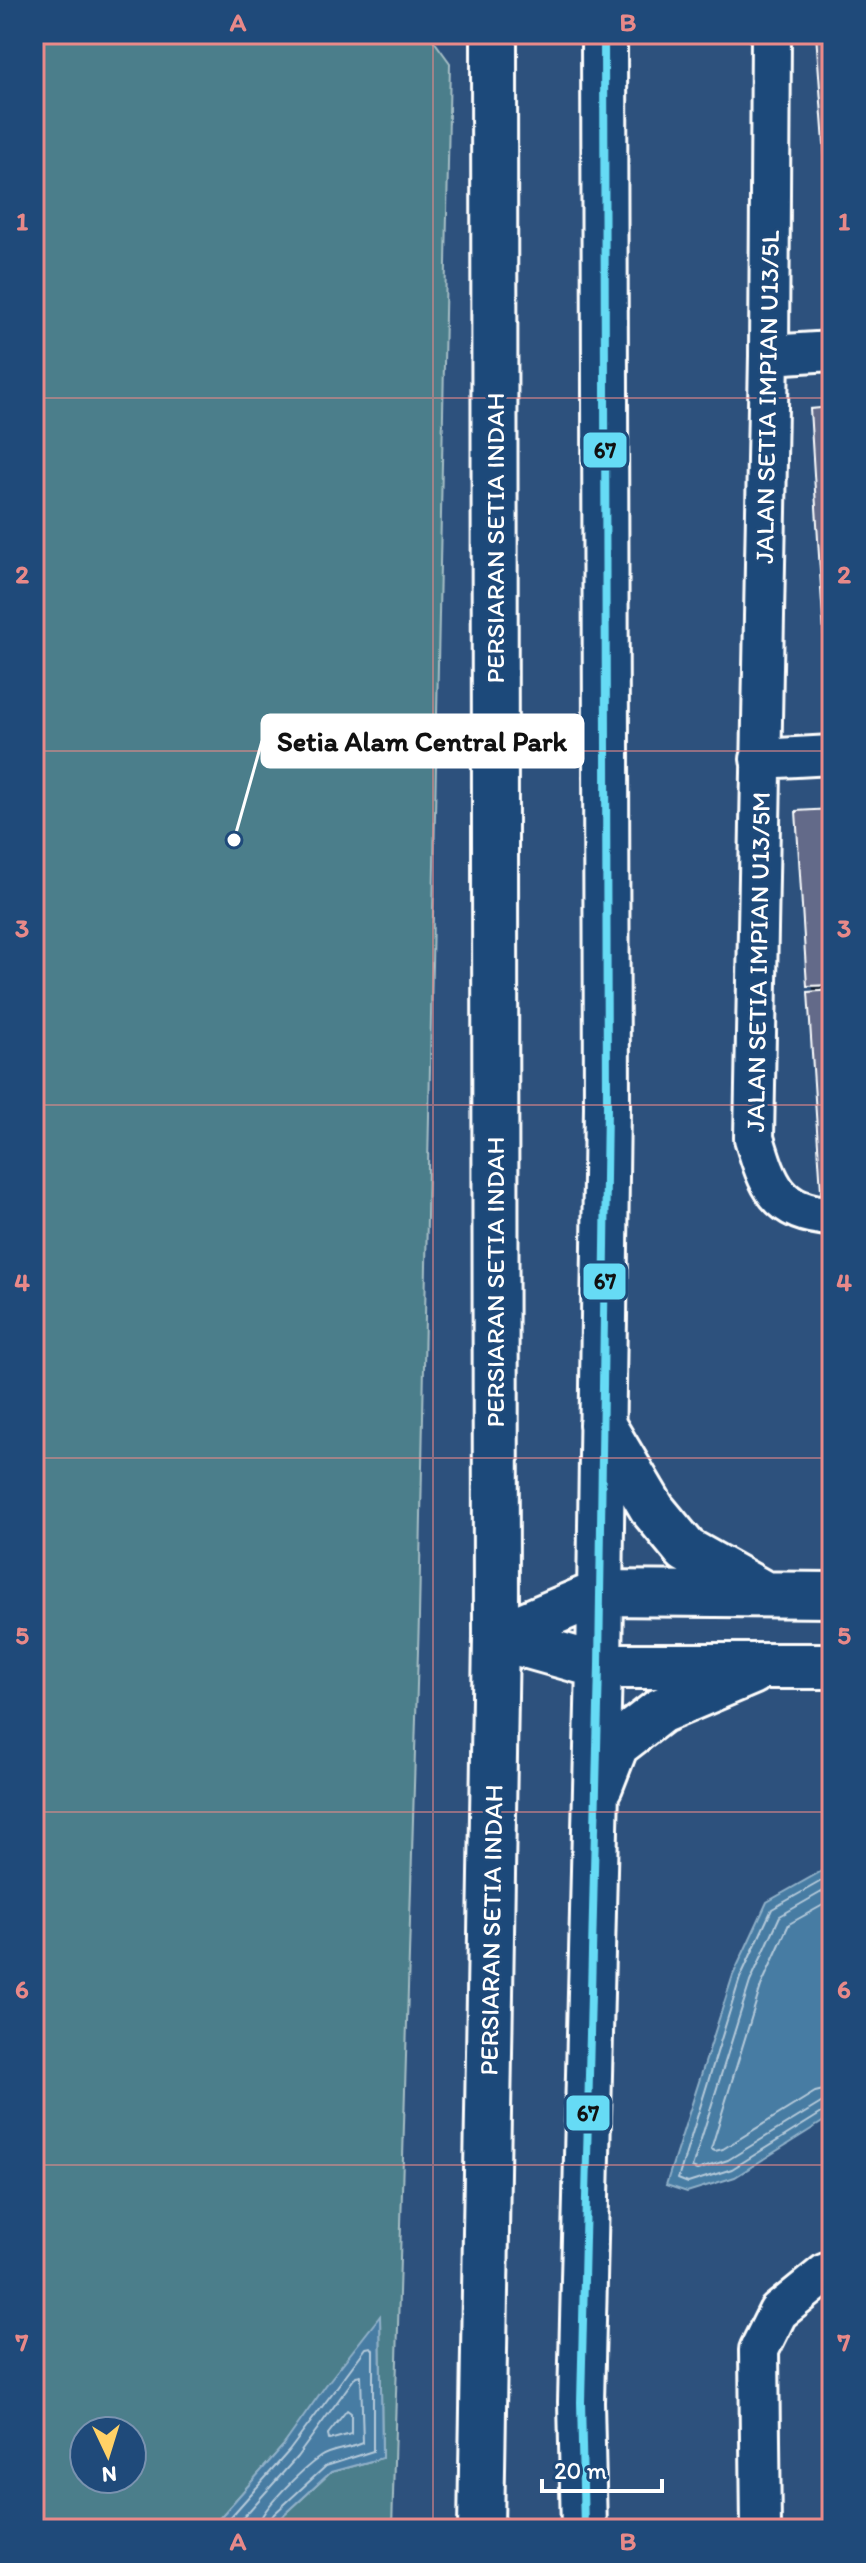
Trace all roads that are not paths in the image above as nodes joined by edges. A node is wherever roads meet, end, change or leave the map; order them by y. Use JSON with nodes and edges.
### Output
{"nodes":[{"id":1,"x":604,"y":34,"type":"edge"},
{"id":2,"x":771,"y":34,"type":"edge"},
{"id":3,"x":489,"y":43,"type":"edge"},
{"id":4,"x":832,"y":351,"type":"edge"},
{"id":5,"x":769,"y":355,"type":"junction"},
{"id":6,"x":832,"y":755,"type":"edge"},
{"id":7,"x":760,"y":759,"type":"junction"},
{"id":8,"x":832,"y":1216,"type":"edge"},
{"id":9,"x":602,"y":1424,"type":"junction"},
{"id":10,"x":599,"y":1593,"type":"junction"},
{"id":11,"x":766,"y":1595,"type":"junction"},
{"id":12,"x":832,"y":1595,"type":"edge"},
{"id":13,"x":496,"y":1637,"type":"junction"},
{"id":14,"x":769,"y":1665,"type":"junction"},
{"id":15,"x":599,"y":1666,"type":"junction"},
{"id":16,"x":832,"y":1666,"type":"edge"},
{"id":17,"x":596,"y":1798,"type":"junction"},
{"id":18,"x":832,"y":2271,"type":"edge"},
{"id":19,"x":481,"y":2529,"type":"edge"},
{"id":20,"x":584,"y":2529,"type":"edge"},
{"id":21,"x":761,"y":2529,"type":"edge"}],
"edges":[{"from":1,"to":9,"type":"street"},
{"from":2,"to":5,"type":"street","name":"JALAN SETIA IMPIAN U13/5L"},
{"from":3,"to":13,"type":"street","name":"PERSIARAN SETIA INDAH"},
{"from":4,"to":5,"type":"street"},
{"from":5,"to":7,"type":"street","name":"JALAN SETIA IMPIAN U13/5L"},
{"from":6,"to":7,"type":"street"},
{"from":7,"to":8,"type":"street","name":"JALAN SETIA IMPIAN U13/5M"},
{"from":9,"to":10,"type":"street"},
{"from":9,"to":11,"type":"street"},
{"from":10,"to":11,"type":"street"},
{"from":10,"to":13,"type":"street"},
{"from":10,"to":15,"type":"street"},
{"from":11,"to":12,"type":"street"},
{"from":13,"to":15,"type":"street"},
{"from":13,"to":19,"type":"street","name":"PERSIARAN SETIA INDAH"},
{"from":14,"to":15,"type":"street"},
{"from":14,"to":16,"type":"street"},
{"from":14,"to":17,"type":"street"},
{"from":15,"to":17,"type":"street"},
{"from":17,"to":20,"type":"street"},
{"from":18,"to":21,"type":"street"}]}
